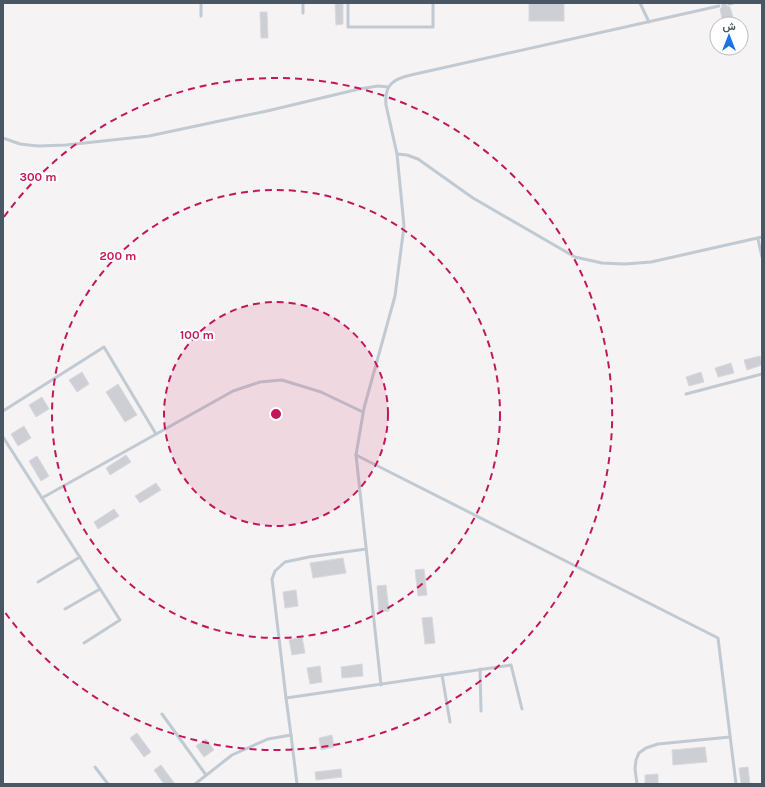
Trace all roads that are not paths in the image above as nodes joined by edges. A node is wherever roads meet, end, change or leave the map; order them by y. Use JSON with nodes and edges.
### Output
{"nodes":[{"id":1,"x":201,"y":3,"type":"edge"},
{"id":2,"x":303,"y":3,"type":"edge"},
{"id":3,"x":348,"y":3,"type":"edge"},
{"id":4,"x":433,"y":3,"type":"edge"},
{"id":5,"x":640,"y":3,"type":"edge"},
{"id":6,"x":719,"y":6,"type":"dead end"},
{"id":7,"x":303,"y":13,"type":"dead end"},
{"id":8,"x":201,"y":16,"type":"dead end"},
{"id":9,"x":649,"y":22,"type":"junction"},
{"id":10,"x":388,"y":86,"type":"junction"},
{"id":11,"x":3,"y":138,"type":"edge"},
{"id":12,"x":397,"y":154,"type":"junction"},
{"id":13,"x":762,"y":237,"type":"edge"},
{"id":14,"x":758,"y":238,"type":"junction"},
{"id":15,"x":762,"y":257,"type":"edge"},
{"id":16,"x":762,"y":374,"type":"edge"},
{"id":17,"x":686,"y":394,"type":"dead end"},
{"id":18,"x":3,"y":411,"type":"edge"},
{"id":19,"x":363,"y":412,"type":"junction"},
{"id":20,"x":156,"y":434,"type":"junction"},
{"id":21,"x":3,"y":437,"type":"edge"},
{"id":22,"x":356,"y":455,"type":"junction"},
{"id":23,"x":42,"y":498,"type":"junction"},
{"id":24,"x":366,"y":550,"type":"junction"},
{"id":25,"x":80,"y":557,"type":"junction"},
{"id":26,"x":38,"y":582,"type":"dead end"},
{"id":27,"x":100,"y":589,"type":"junction"},
{"id":28,"x":65,"y":609,"type":"dead end"},
{"id":29,"x":84,"y":643,"type":"dead end"},
{"id":30,"x":480,"y":669,"type":"junction"},
{"id":31,"x":442,"y":675,"type":"junction"},
{"id":32,"x":381,"y":685,"type":"junction"},
{"id":33,"x":286,"y":698,"type":"junction"},
{"id":34,"x":522,"y":709,"type":"dead end"},
{"id":35,"x":481,"y":711,"type":"dead end"},
{"id":36,"x":162,"y":714,"type":"dead end"},
{"id":37,"x":450,"y":722,"type":"dead end"},
{"id":38,"x":291,"y":735,"type":"junction"},
{"id":39,"x":730,"y":736,"type":"junction"},
{"id":40,"x":95,"y":767,"type":"dead end"},
{"id":41,"x":206,"y":775,"type":"junction"},
{"id":42,"x":108,"y":784,"type":"edge"},
{"id":43,"x":195,"y":784,"type":"edge"},
{"id":44,"x":297,"y":784,"type":"edge"},
{"id":45,"x":637,"y":784,"type":"edge"},
{"id":46,"x":736,"y":784,"type":"edge"}],
"edges":[{"from":1,"to":8,"type":"lane"},
{"from":2,"to":7,"type":"lane"},
{"from":3,"to":4,"type":"lane"},
{"from":5,"to":9,"type":"lane"},
{"from":6,"to":9,"type":"lane"},
{"from":9,"to":10,"type":"lane"},
{"from":10,"to":11,"type":"lane"},
{"from":10,"to":12,"type":"lane"},
{"from":12,"to":14,"type":"lane"},
{"from":12,"to":19,"type":"lane"},
{"from":13,"to":14,"type":"lane"},
{"from":14,"to":15,"type":"lane"},
{"from":16,"to":17,"type":"lane"},
{"from":18,"to":20,"type":"lane"},
{"from":19,"to":20,"type":"lane"},
{"from":19,"to":22,"type":"lane"},
{"from":20,"to":23,"type":"lane"},
{"from":21,"to":23,"type":"lane"},
{"from":22,"to":24,"type":"lane"},
{"from":22,"to":39,"type":"lane"},
{"from":23,"to":25,"type":"lane"},
{"from":24,"to":32,"type":"lane"},
{"from":24,"to":33,"type":"lane"},
{"from":25,"to":26,"type":"lane"},
{"from":25,"to":27,"type":"lane"},
{"from":27,"to":28,"type":"lane"},
{"from":27,"to":29,"type":"lane"},
{"from":30,"to":31,"type":"lane"},
{"from":30,"to":34,"type":"lane"},
{"from":30,"to":35,"type":"lane"},
{"from":31,"to":32,"type":"lane"},
{"from":31,"to":37,"type":"lane"},
{"from":32,"to":33,"type":"lane"},
{"from":33,"to":38,"type":"lane"},
{"from":36,"to":41,"type":"lane"},
{"from":38,"to":41,"type":"lane"},
{"from":38,"to":44,"type":"lane"},
{"from":39,"to":45,"type":"lane"},
{"from":39,"to":46,"type":"lane"},
{"from":40,"to":42,"type":"lane"},
{"from":41,"to":43,"type":"lane"}]}
